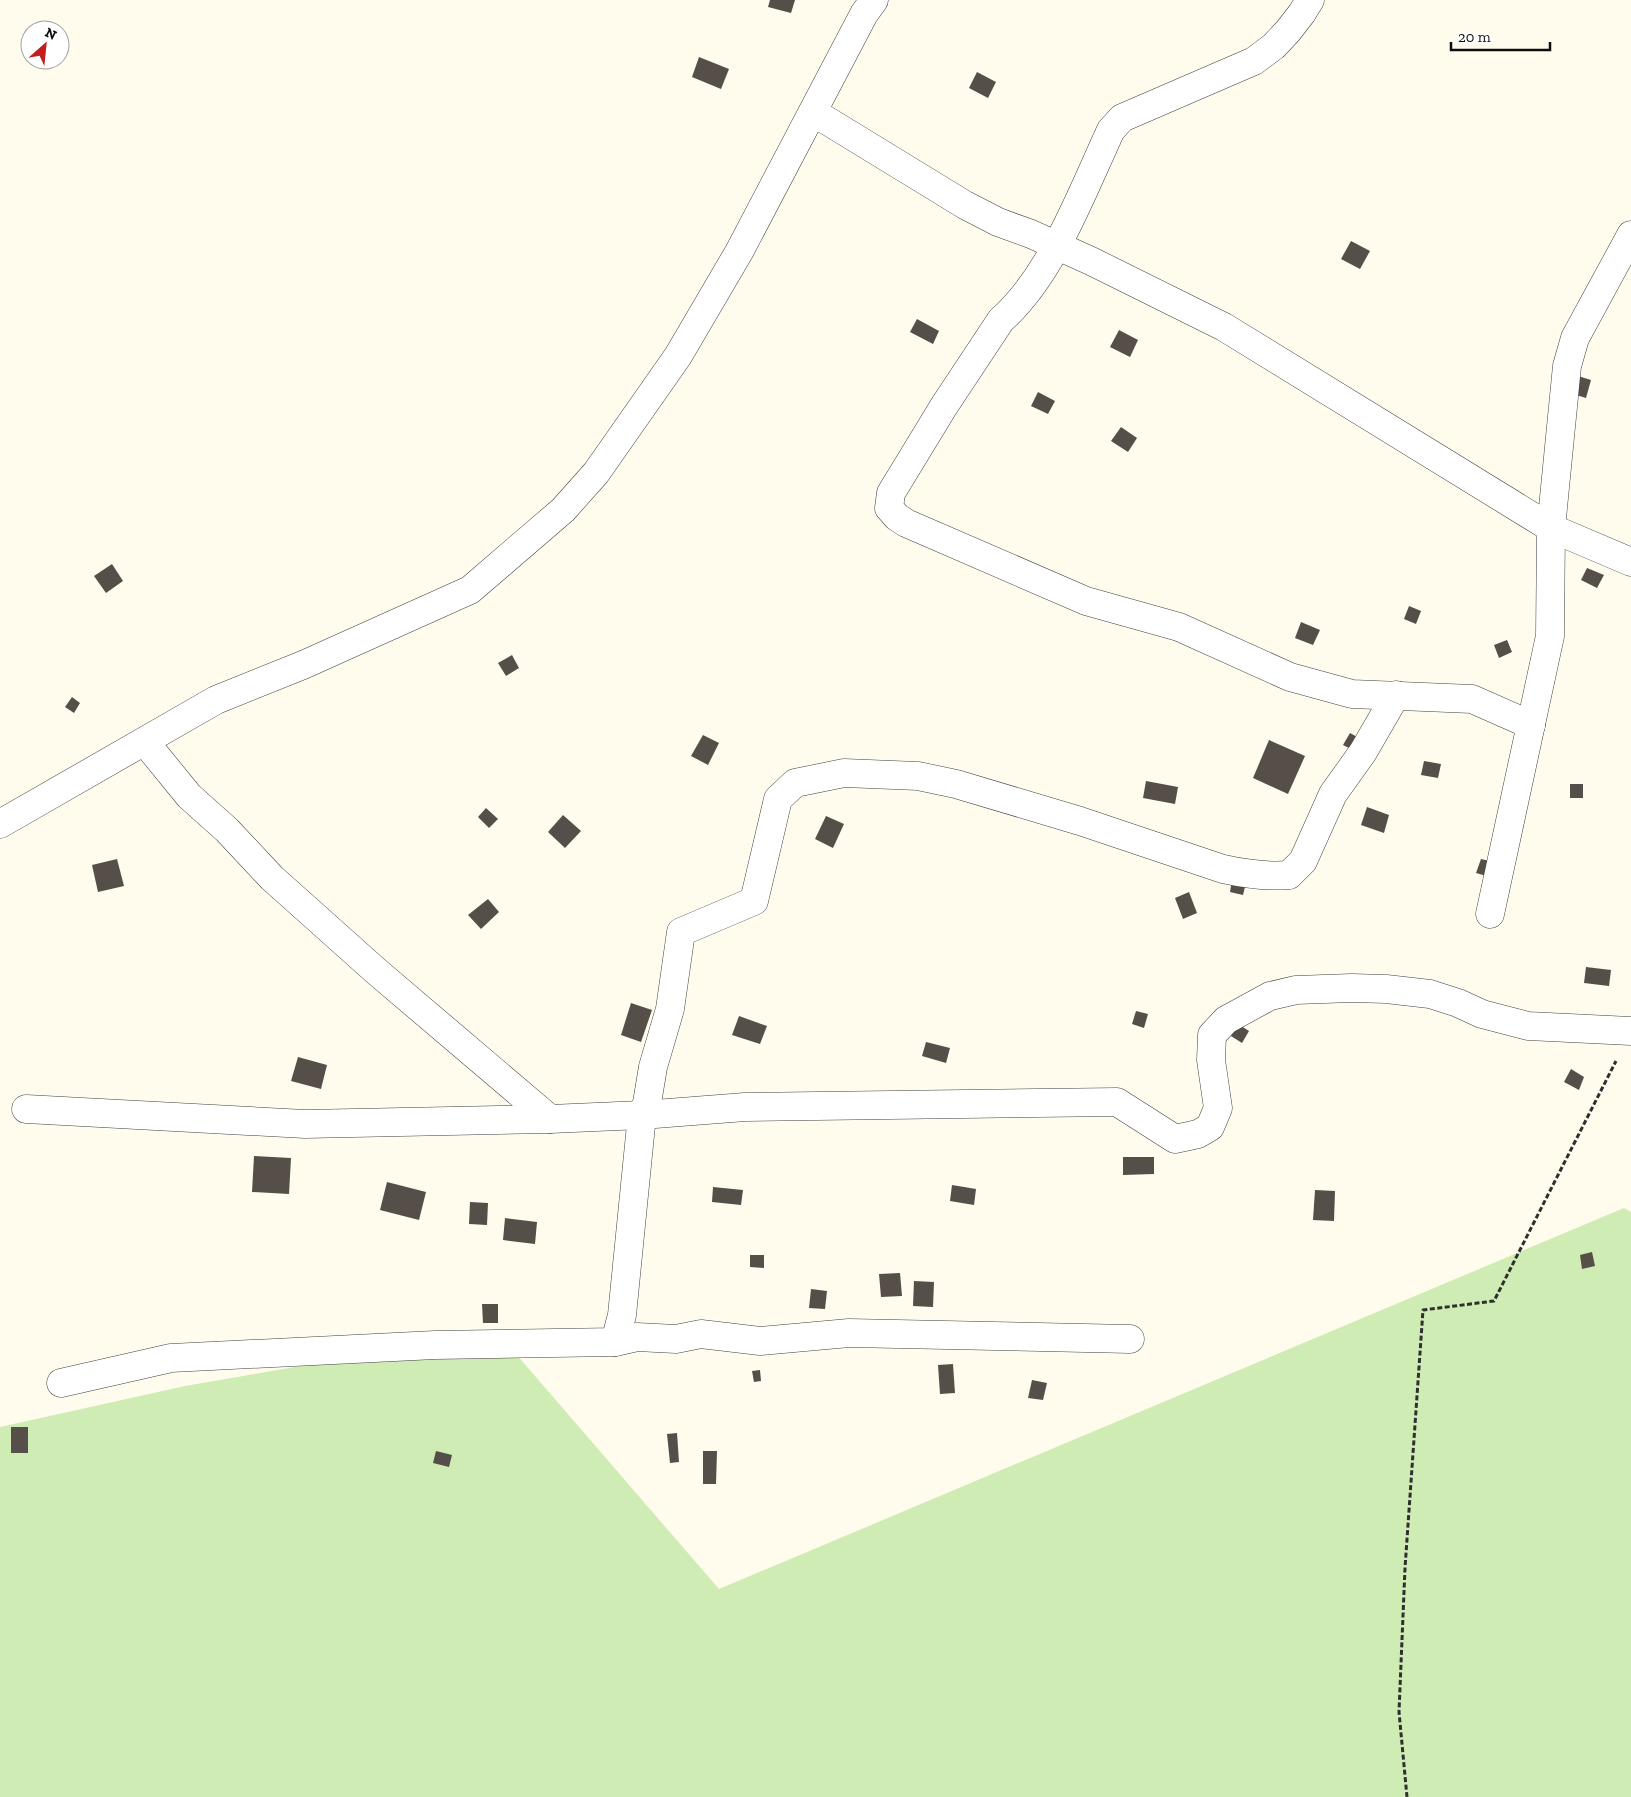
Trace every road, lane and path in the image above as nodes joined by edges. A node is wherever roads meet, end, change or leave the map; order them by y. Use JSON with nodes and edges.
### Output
{"nodes":[{"id":1,"x":874,"y":0,"type":"edge"},
{"id":2,"x":1310,"y":0,"type":"edge"},
{"id":3,"x":812,"y":112,"type":"junction"},
{"id":4,"x":1631,"y":235,"type":"edge"},
{"id":5,"x":1056,"y":245,"type":"junction"},
{"id":6,"x":1551,"y":528,"type":"junction"},
{"id":7,"x":1631,"y":562,"type":"edge"},
{"id":8,"x":1396,"y":696,"type":"junction"},
{"id":9,"x":1531,"y":725,"type":"junction"},
{"id":10,"x":145,"y":742,"type":"junction"},
{"id":11,"x":0,"y":824,"type":"edge"},
{"id":12,"x":1490,"y":914,"type":"dead end"},
{"id":13,"x":1631,"y":1031,"type":"edge"},
{"id":14,"x":1618,"y":1059,"type":"dead end"},
{"id":15,"x":26,"y":1109,"type":"dead end"},
{"id":16,"x":642,"y":1115,"type":"junction"},
{"id":17,"x":550,"y":1119,"type":"junction"},
{"id":18,"x":1130,"y":1339,"type":"dead end"},
{"id":19,"x":615,"y":1342,"type":"junction"},
{"id":20,"x":61,"y":1383,"type":"dead end"},
{"id":21,"x":1407,"y":1797,"type":"edge"}],
"edges":[{"from":1,"to":3,"type":"street"},
{"from":2,"to":5,"type":"street"},
{"from":3,"to":5,"type":"street"},
{"from":3,"to":10,"type":"street"},
{"from":4,"to":6,"type":"street"},
{"from":5,"to":6,"type":"street"},
{"from":5,"to":8,"type":"street"},
{"from":6,"to":7,"type":"street"},
{"from":6,"to":9,"type":"street"},
{"from":8,"to":9,"type":"street"},
{"from":8,"to":16,"type":"street"},
{"from":9,"to":12,"type":"street"},
{"from":10,"to":11,"type":"street"},
{"from":10,"to":17,"type":"street"},
{"from":13,"to":16,"type":"street"},
{"from":14,"to":21,"type":"path"},
{"from":15,"to":17,"type":"street"},
{"from":16,"to":17,"type":"street"},
{"from":16,"to":19,"type":"street"},
{"from":18,"to":19,"type":"street"},
{"from":19,"to":20,"type":"street"}]}
